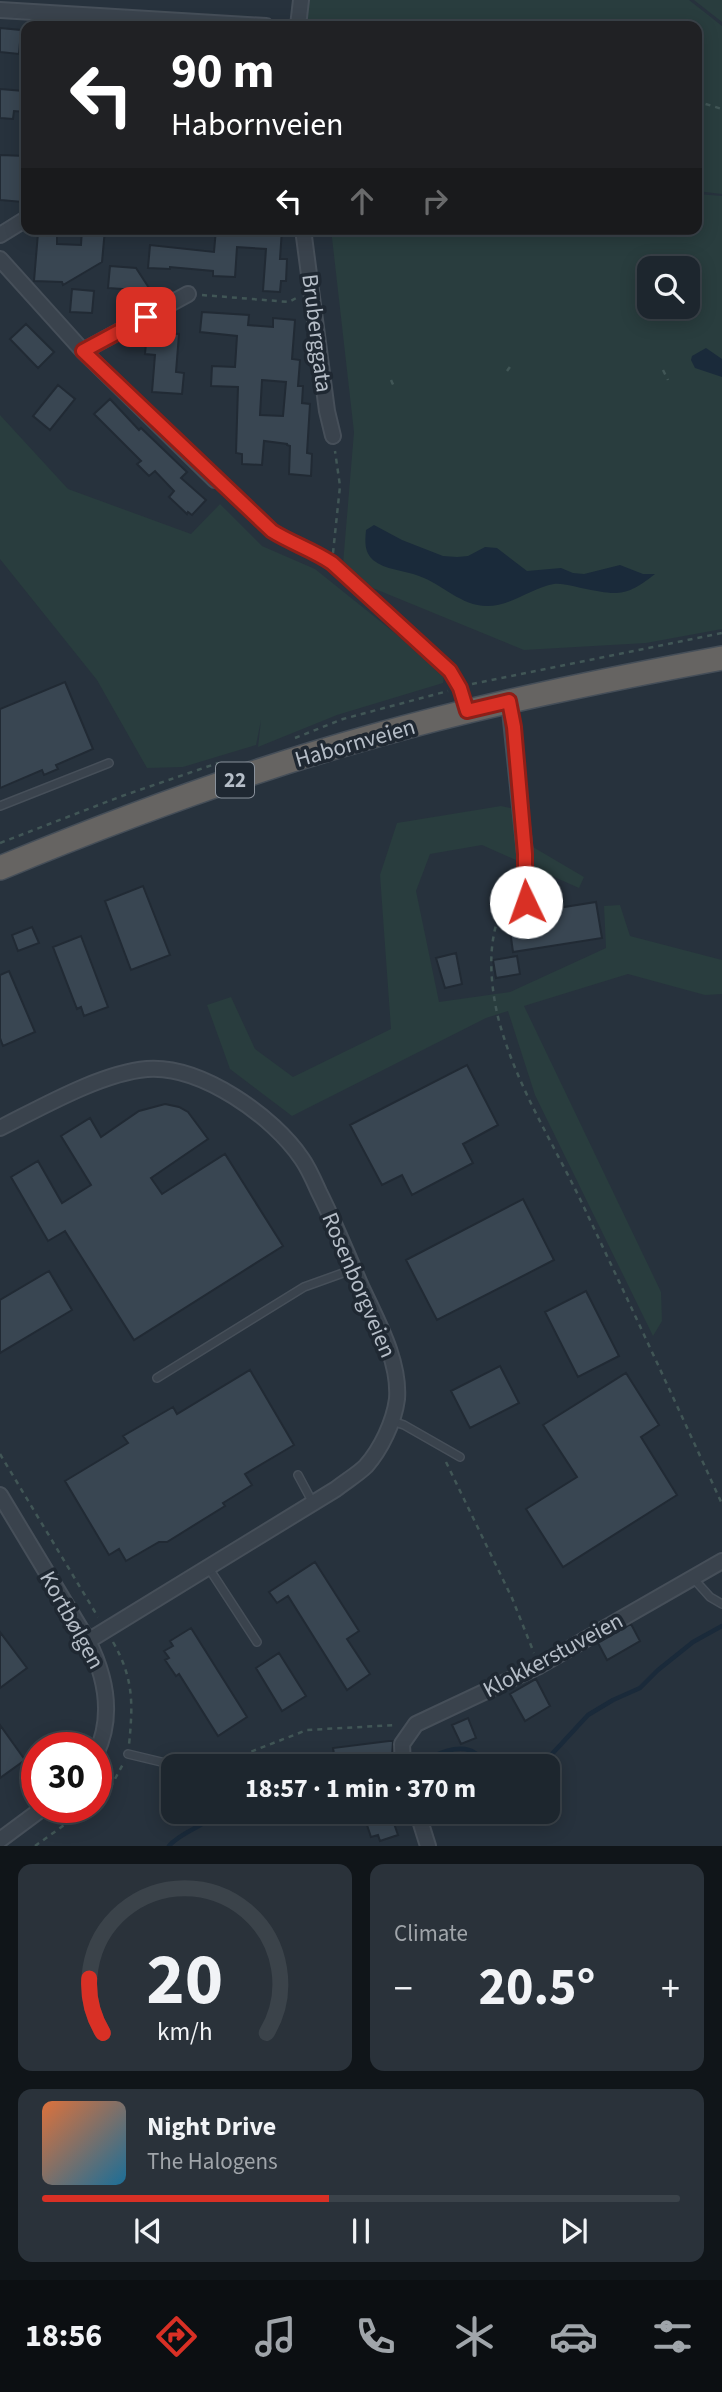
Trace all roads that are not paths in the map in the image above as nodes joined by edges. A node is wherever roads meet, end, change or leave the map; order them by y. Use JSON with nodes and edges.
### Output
{"nodes":[{"id":1,"x":301,"y":0,"type":"edge"},
{"id":2,"x":0,"y":10,"type":"edge"},
{"id":3,"x":183,"y":21,"type":"edge"},
{"id":4,"x":299,"y":21,"type":"edge"},
{"id":5,"x":21,"y":222,"type":"edge"},
{"id":6,"x":0,"y":234,"type":"edge"},
{"id":7,"x":304,"y":235,"type":"edge"},
{"id":8,"x":0,"y":259,"type":"edge"},
{"id":9,"x":188,"y":294,"type":"road end"},
{"id":10,"x":83,"y":351,"type":"junction"},
{"id":11,"x":333,"y":436,"type":"road end"},
{"id":12,"x":215,"y":480,"type":"joint"},
{"id":13,"x":722,"y":657,"type":"edge"},
{"id":14,"x":509,"y":701,"type":"junction"},
{"id":15,"x":467,"y":711,"type":"junction"},
{"id":16,"x":109,"y":763,"type":"dead end"},
{"id":17,"x":0,"y":806,"type":"edge"},
{"id":18,"x":0,"y":868,"type":"edge"},
{"id":19,"x":549,"y":900,"type":"dead end"},
{"id":20,"x":0,"y":1128,"type":"edge"},
{"id":21,"x":354,"y":1269,"type":"junction"},
{"id":22,"x":157,"y":1378,"type":"dead end"},
{"id":23,"x":391,"y":1421,"type":"junction"},
{"id":24,"x":460,"y":1457,"type":"dead end"},
{"id":25,"x":298,"y":1475,"type":"dead end"},
{"id":26,"x":0,"y":1495,"type":"edge"},
{"id":27,"x":313,"y":1503,"type":"junction"},
{"id":28,"x":722,"y":1561,"type":"edge"},
{"id":29,"x":208,"y":1567,"type":"junction"},
{"id":30,"x":693,"y":1578,"type":"junction"},
{"id":31,"x":722,"y":1604,"type":"edge"},
{"id":32,"x":88,"y":1641,"type":"junction"},
{"id":33,"x":257,"y":1642,"type":"dead end"},
{"id":34,"x":104,"y":1732,"type":"edge"},
{"id":35,"x":128,"y":1754,"type":"road end"},
{"id":36,"x":402,"y":1754,"type":"edge"},
{"id":37,"x":161,"y":1762,"type":"edge"},
{"id":38,"x":23,"y":1823,"type":"edge"},
{"id":39,"x":421,"y":1824,"type":"edge"},
{"id":40,"x":0,"y":1840,"type":"edge"},
{"id":41,"x":428,"y":1846,"type":"edge"}],
"edges":[{"from":1,"to":4,"type":"street"},
{"from":2,"to":3,"type":"street"},
{"from":5,"to":6,"type":"street"},
{"from":7,"to":11,"type":"street","name":"Bruberggata"},
{"from":8,"to":10,"type":"street"},
{"from":9,"to":10,"type":"street"},
{"from":10,"to":12,"type":"street"},
{"from":12,"to":15,"type":"lane"},
{"from":13,"to":14,"type":"highway","name":"Habornveien","number":"22"},
{"from":14,"to":15,"type":"highway","name":"Habornveien","number":"22"},
{"from":14,"to":19,"type":"street"},
{"from":15,"to":18,"type":"highway","name":"Habornveien","number":"22"},
{"from":16,"to":17,"type":"lane"},
{"from":20,"to":21,"type":"street","name":"Rosenborgveien"},
{"from":21,"to":22,"type":"lane"},
{"from":21,"to":23,"type":"street","name":"Rosenborgveien"},
{"from":23,"to":24,"type":"lane"},
{"from":23,"to":27,"type":"street","name":"Rosenborgveien"},
{"from":25,"to":27,"type":"lane"},
{"from":26,"to":32,"type":"street","name":"Kortbølgen"},
{"from":27,"to":29,"type":"street","name":"Rosenborgveien"},
{"from":28,"to":30,"type":"street","name":"Klokkerstuveien"},
{"from":29,"to":32,"type":"street","name":"Rosenborgveien"},
{"from":29,"to":33,"type":"lane"},
{"from":30,"to":31,"type":"lane"},
{"from":30,"to":36,"type":"street","name":"Klokkerstuveien"},
{"from":32,"to":34,"type":"street","name":"Kortbølgen"},
{"from":35,"to":37,"type":"lane"},
{"from":38,"to":40,"type":"street"},
{"from":39,"to":41,"type":"street"}]}
